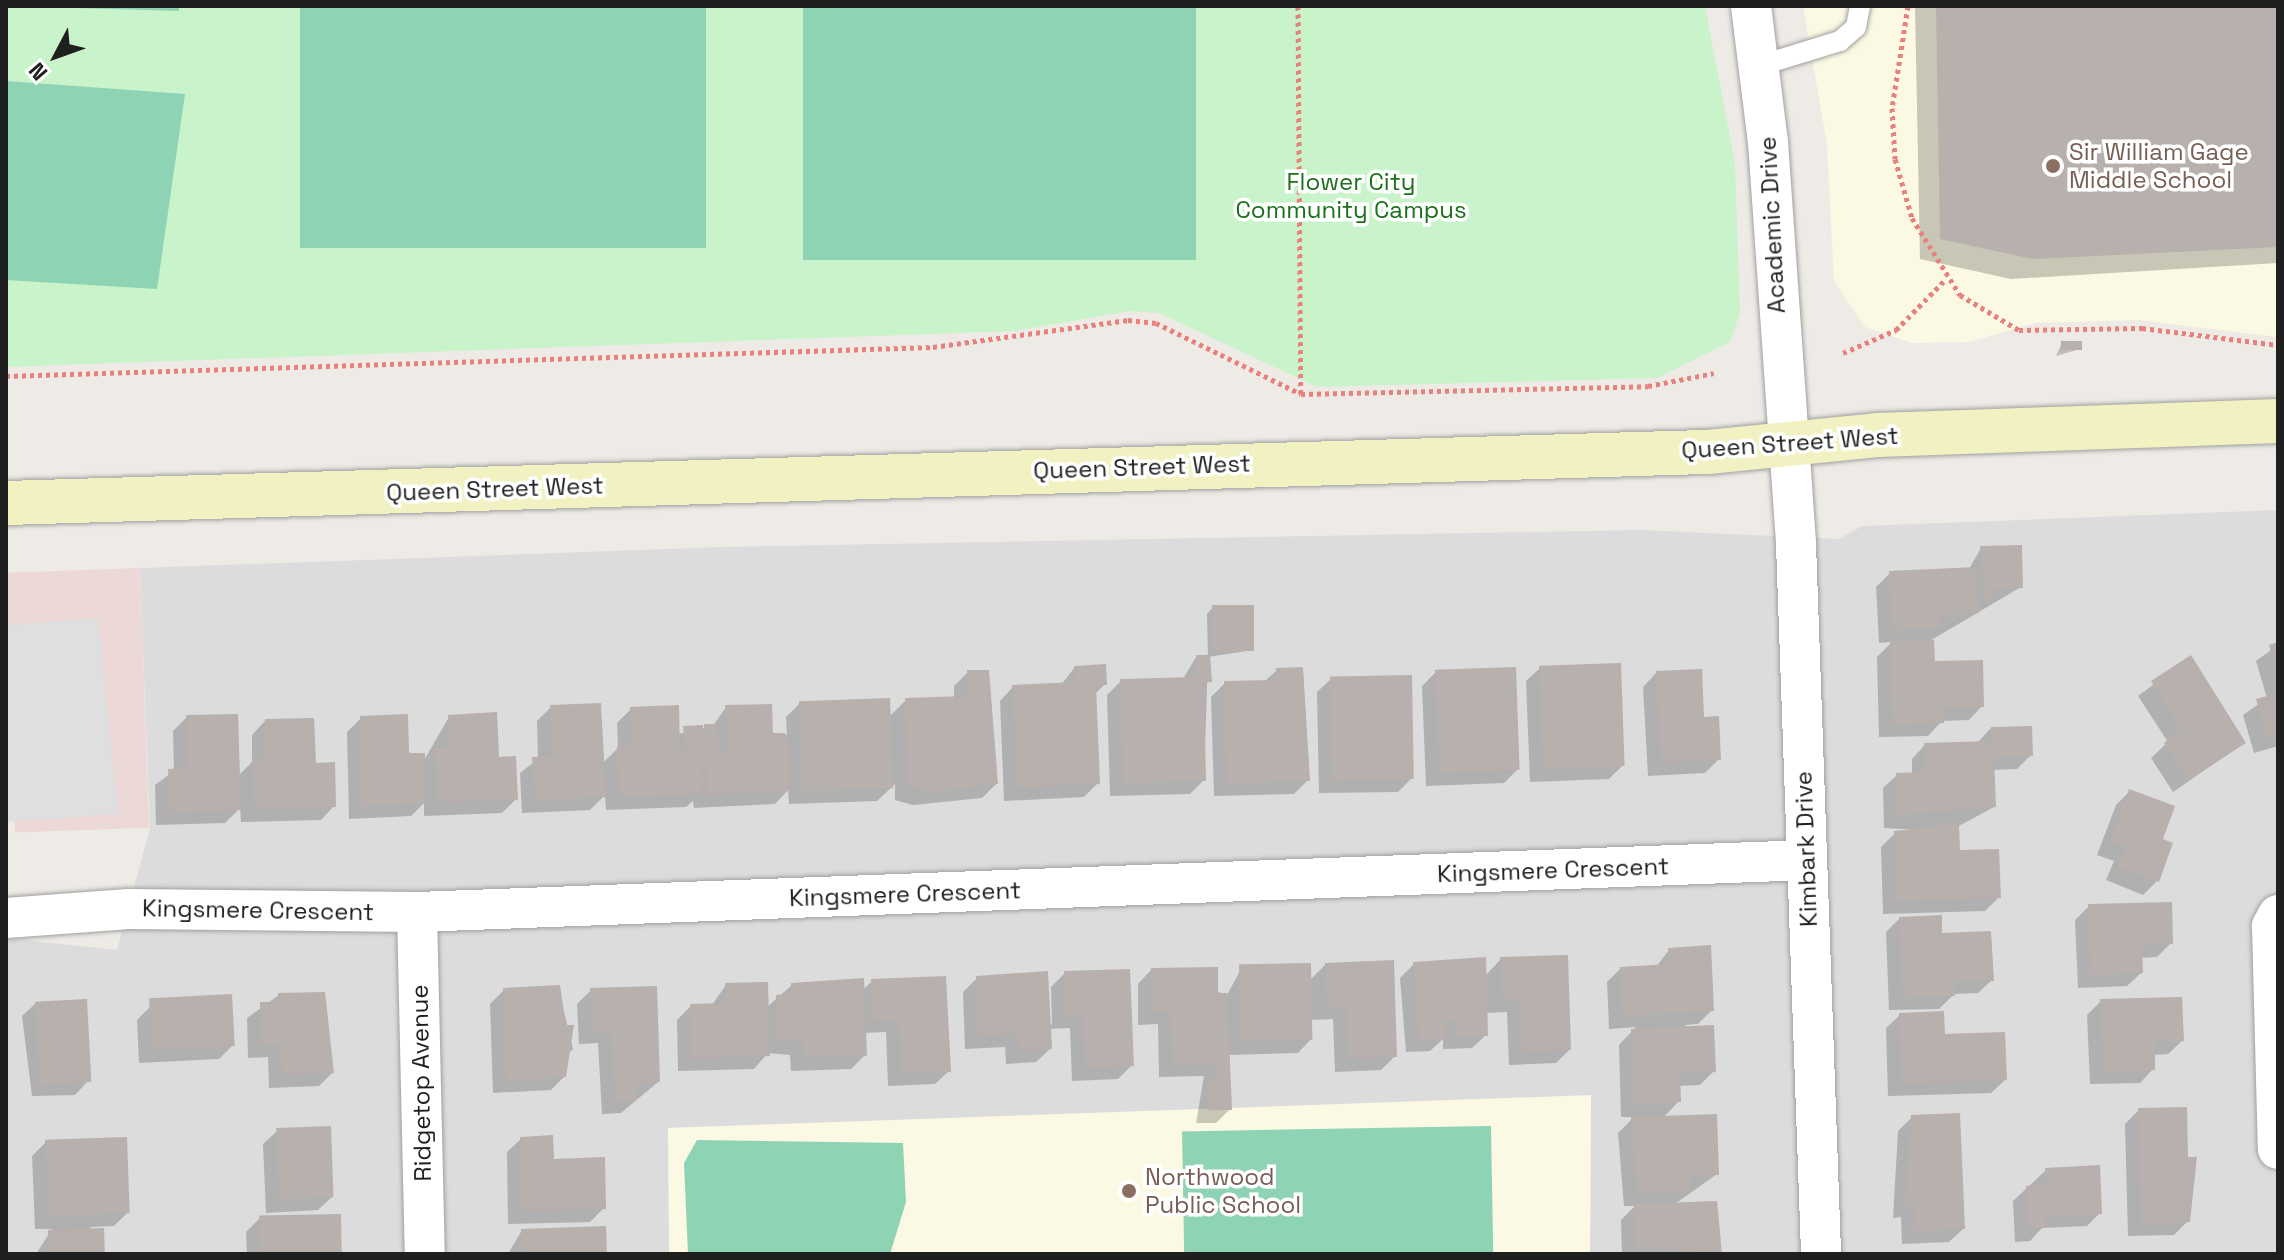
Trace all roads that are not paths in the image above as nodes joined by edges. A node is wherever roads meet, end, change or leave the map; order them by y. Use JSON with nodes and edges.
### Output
{"nodes":[{"id":1,"x":1751,"y":6,"type":"edge"},
{"id":2,"x":1860,"y":6,"type":"edge"},
{"id":3,"x":1762,"y":65,"type":"junction"},
{"id":4,"x":2278,"y":421,"type":"edge"},
{"id":5,"x":1786,"y":444,"type":"junction"},
{"id":6,"x":6,"y":503,"type":"edge"},
{"id":7,"x":1806,"y":860,"type":"junction"},
{"id":8,"x":417,"y":912,"type":"junction"},
{"id":9,"x":2278,"y":915,"type":"edge"},
{"id":10,"x":6,"y":918,"type":"edge"},
{"id":11,"x":2278,"y":1149,"type":"edge"},
{"id":12,"x":425,"y":1254,"type":"edge"},
{"id":13,"x":1821,"y":1254,"type":"edge"}],
"edges":[{"from":1,"to":3,"type":"street","name":"Academic Drive"},
{"from":2,"to":3,"type":"lane"},
{"from":3,"to":5,"type":"street","name":"Academic Drive"},
{"from":4,"to":5,"type":"main road","name":"Queen Street West"},
{"from":5,"to":6,"type":"main road","name":"Queen Street West"},
{"from":5,"to":7,"type":"street","name":"Kimbark Drive"},
{"from":7,"to":8,"type":"street","name":"Kingsmere Crescent"},
{"from":7,"to":13,"type":"street","name":"Kimbark Drive"},
{"from":8,"to":10,"type":"street","name":"Kingsmere Crescent"},
{"from":8,"to":12,"type":"street","name":"Ridgetop Avenue"},
{"from":9,"to":11,"type":"street"}]}
